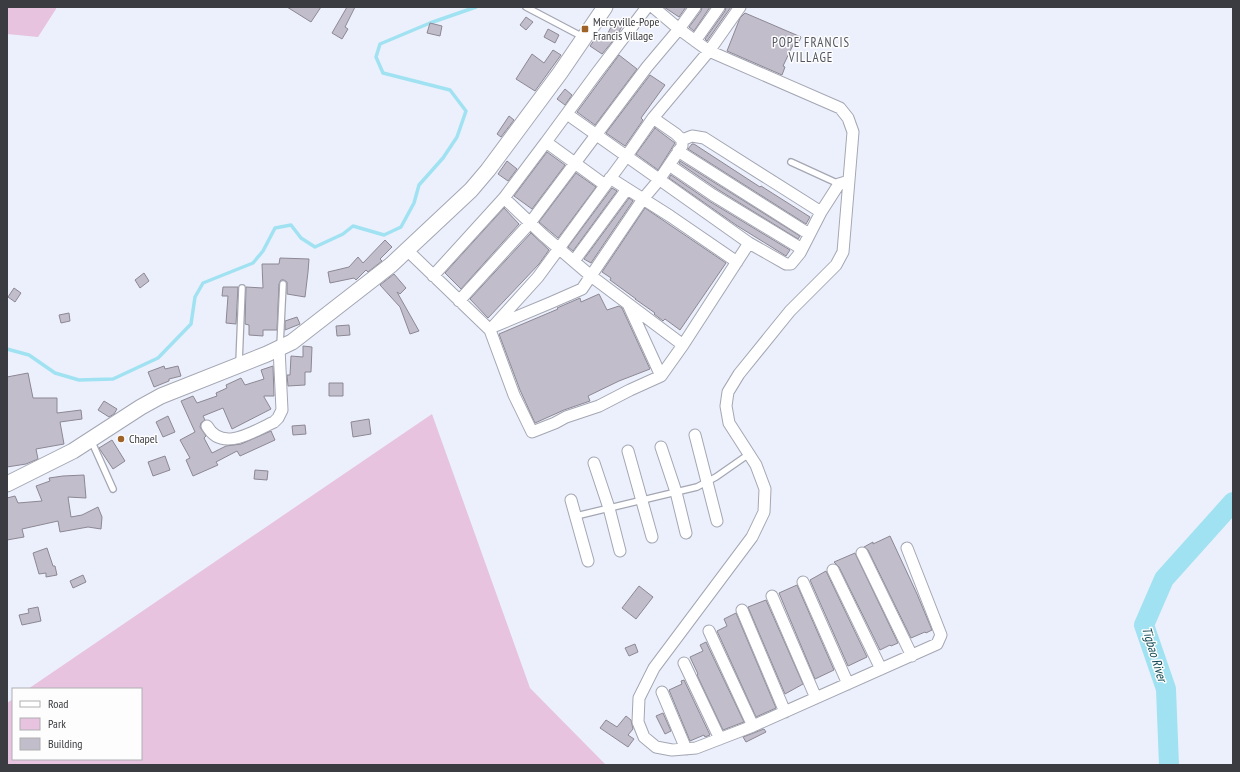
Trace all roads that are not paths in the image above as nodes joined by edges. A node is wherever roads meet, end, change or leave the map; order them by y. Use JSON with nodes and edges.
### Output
{"nodes":[{"id":1,"x":526,"y":7,"type":"edge"},
{"id":2,"x":605,"y":7,"type":"edge"},
{"id":3,"x":647,"y":7,"type":"edge"},
{"id":4,"x":653,"y":7,"type":"edge"},
{"id":5,"x":695,"y":7,"type":"edge"},
{"id":6,"x":719,"y":7,"type":"edge"},
{"id":7,"x":740,"y":7,"type":"edge"},
{"id":8,"x":679,"y":29,"type":"junction"},
{"id":9,"x":584,"y":38,"type":"junction"},
{"id":10,"x":695,"y":41,"type":"junction"},
{"id":11,"x":709,"y":51,"type":"junction"},
{"id":12,"x":567,"y":114,"type":"junction"},
{"id":13,"x":653,"y":118,"type":"junction"},
{"id":14,"x":596,"y":135,"type":"junction"},
{"id":15,"x":682,"y":140,"type":"junction"},
{"id":16,"x":546,"y":142,"type":"junction"},
{"id":17,"x":678,"y":151,"type":"junction"},
{"id":18,"x":626,"y":157,"type":"junction"},
{"id":19,"x":791,"y":162,"type":"dead end"},
{"id":20,"x":576,"y":164,"type":"junction"},
{"id":21,"x":668,"y":165,"type":"junction"},
{"id":22,"x":659,"y":180,"type":"junction"},
{"id":23,"x":608,"y":182,"type":"junction"},
{"id":24,"x":844,"y":182,"type":"junction"},
{"id":25,"x":627,"y":189,"type":"junction"},
{"id":26,"x":504,"y":198,"type":"junction"},
{"id":27,"x":643,"y":199,"type":"junction"},
{"id":28,"x":821,"y":212,"type":"junction"},
{"id":29,"x":530,"y":223,"type":"junction"},
{"id":30,"x":809,"y":234,"type":"junction"},
{"id":31,"x":749,"y":243,"type":"junction"},
{"id":32,"x":560,"y":249,"type":"junction"},
{"id":33,"x":802,"y":249,"type":"junction"},
{"id":34,"x":407,"y":250,"type":"junction"},
{"id":35,"x":574,"y":262,"type":"junction"},
{"id":36,"x":737,"y":262,"type":"junction"},
{"id":37,"x":433,"y":276,"type":"junction"},
{"id":38,"x":591,"y":276,"type":"junction"},
{"id":39,"x":283,"y":284,"type":"dead end"},
{"id":40,"x":242,"y":288,"type":"dead end"},
{"id":41,"x":459,"y":301,"type":"junction"},
{"id":42,"x":628,"y":303,"type":"junction"},
{"id":43,"x":491,"y":329,"type":"junction"},
{"id":44,"x":683,"y":345,"type":"junction"},
{"id":45,"x":280,"y":348,"type":"junction"},
{"id":46,"x":239,"y":365,"type":"junction"},
{"id":47,"x":661,"y":376,"type":"junction"},
{"id":48,"x":207,"y":426,"type":"dead end"},
{"id":49,"x":694,"y":435,"type":"dead end"},
{"id":50,"x":91,"y":440,"type":"junction"},
{"id":51,"x":661,"y":446,"type":"dead end"},
{"id":52,"x":628,"y":451,"type":"dead end"},
{"id":53,"x":749,"y":454,"type":"junction"},
{"id":54,"x":594,"y":463,"type":"dead end"},
{"id":55,"x":707,"y":482,"type":"junction"},
{"id":56,"x":7,"y":484,"type":"edge"},
{"id":57,"x":113,"y":489,"type":"dead end"},
{"id":58,"x":676,"y":492,"type":"junction"},
{"id":59,"x":571,"y":500,"type":"dead end"},
{"id":60,"x":642,"y":500,"type":"junction"},
{"id":61,"x":609,"y":508,"type":"junction"},
{"id":62,"x":576,"y":516,"type":"junction"},
{"id":63,"x":717,"y":520,"type":"dead end"},
{"id":64,"x":686,"y":533,"type":"dead end"},
{"id":65,"x":652,"y":538,"type":"dead end"},
{"id":66,"x":907,"y":548,"type":"dead end"},
{"id":67,"x":620,"y":551,"type":"dead end"},
{"id":68,"x":862,"y":553,"type":"dead end"},
{"id":69,"x":588,"y":561,"type":"dead end"},
{"id":70,"x":832,"y":570,"type":"dead end"},
{"id":71,"x":803,"y":582,"type":"dead end"},
{"id":72,"x":772,"y":596,"type":"dead end"},
{"id":73,"x":742,"y":610,"type":"dead end"},
{"id":74,"x":709,"y":631,"type":"dead end"},
{"id":75,"x":912,"y":656,"type":"junction"},
{"id":76,"x":684,"y":663,"type":"dead end"},
{"id":77,"x":881,"y":669,"type":"junction"},
{"id":78,"x":848,"y":684,"type":"junction"},
{"id":79,"x":662,"y":692,"type":"dead end"},
{"id":80,"x":816,"y":698,"type":"junction"},
{"id":81,"x":785,"y":712,"type":"junction"},
{"id":82,"x":753,"y":726,"type":"junction"},
{"id":83,"x":720,"y":739,"type":"junction"},
{"id":84,"x":686,"y":749,"type":"junction"}],
"edges":[{"from":1,"to":9,"type":"lane"},
{"from":2,"to":9,"type":"street"},
{"from":3,"to":12,"type":"street"},
{"from":4,"to":8,"type":"street"},
{"from":5,"to":8,"type":"street"},
{"from":6,"to":10,"type":"street"},
{"from":7,"to":11,"type":"street"},
{"from":8,"to":10,"type":"street"},
{"from":8,"to":14,"type":"street"},
{"from":9,"to":34,"type":"street"},
{"from":10,"to":11,"type":"street"},
{"from":11,"to":13,"type":"street"},
{"from":11,"to":24,"type":"street"},
{"from":12,"to":14,"type":"street"},
{"from":12,"to":16,"type":"street"},
{"from":13,"to":15,"type":"street"},
{"from":13,"to":18,"type":"street"},
{"from":14,"to":18,"type":"street"},
{"from":14,"to":20,"type":"street"},
{"from":15,"to":17,"type":"street"},
{"from":15,"to":28,"type":"street"},
{"from":16,"to":20,"type":"street"},
{"from":16,"to":26,"type":"street"},
{"from":17,"to":21,"type":"street"},
{"from":17,"to":30,"type":"street"},
{"from":18,"to":22,"type":"street"},
{"from":18,"to":23,"type":"street"},
{"from":19,"to":24,"type":"lane"},
{"from":20,"to":23,"type":"street"},
{"from":20,"to":29,"type":"street"},
{"from":21,"to":22,"type":"street"},
{"from":21,"to":33,"type":"street"},
{"from":22,"to":27,"type":"street"},
{"from":22,"to":31,"type":"street"},
{"from":23,"to":25,"type":"street"},
{"from":23,"to":32,"type":"street"},
{"from":24,"to":28,"type":"street"},
{"from":24,"to":53,"type":"street"},
{"from":25,"to":27,"type":"street"},
{"from":25,"to":35,"type":"street"},
{"from":26,"to":29,"type":"street"},
{"from":26,"to":37,"type":"street"},
{"from":27,"to":36,"type":"street"},
{"from":27,"to":38,"type":"street"},
{"from":28,"to":30,"type":"street"},
{"from":29,"to":32,"type":"street"},
{"from":29,"to":41,"type":"street"},
{"from":30,"to":33,"type":"street"},
{"from":31,"to":33,"type":"street"},
{"from":31,"to":36,"type":"street"},
{"from":32,"to":35,"type":"street"},
{"from":32,"to":43,"type":"street"},
{"from":34,"to":37,"type":"street"},
{"from":34,"to":45,"type":"street"},
{"from":35,"to":38,"type":"street"},
{"from":36,"to":44,"type":"street"},
{"from":37,"to":41,"type":"street"},
{"from":38,"to":42,"type":"street"},
{"from":38,"to":43,"type":"street"},
{"from":39,"to":45,"type":"lane"},
{"from":40,"to":46,"type":"lane"},
{"from":41,"to":43,"type":"street"},
{"from":42,"to":44,"type":"street"},
{"from":42,"to":47,"type":"street"},
{"from":43,"to":47,"type":"street"},
{"from":44,"to":47,"type":"street"},
{"from":45,"to":46,"type":"street"},
{"from":45,"to":48,"type":"street"},
{"from":46,"to":50,"type":"street"},
{"from":49,"to":55,"type":"street"},
{"from":50,"to":56,"type":"street"},
{"from":50,"to":57,"type":"lane"},
{"from":51,"to":58,"type":"street"},
{"from":52,"to":60,"type":"street"},
{"from":53,"to":55,"type":"lane"},
{"from":53,"to":84,"type":"street"},
{"from":54,"to":61,"type":"street"},
{"from":55,"to":58,"type":"lane"},
{"from":55,"to":63,"type":"street"},
{"from":58,"to":60,"type":"lane"},
{"from":58,"to":64,"type":"street"},
{"from":59,"to":62,"type":"street"},
{"from":60,"to":61,"type":"lane"},
{"from":60,"to":65,"type":"street"},
{"from":61,"to":62,"type":"lane"},
{"from":61,"to":67,"type":"street"},
{"from":62,"to":69,"type":"street"},
{"from":66,"to":75,"type":"street"},
{"from":68,"to":75,"type":"street"},
{"from":70,"to":77,"type":"street"},
{"from":71,"to":78,"type":"street"},
{"from":72,"to":80,"type":"street"},
{"from":73,"to":81,"type":"street"},
{"from":74,"to":82,"type":"street"},
{"from":75,"to":77,"type":"street"},
{"from":76,"to":83,"type":"street"},
{"from":77,"to":78,"type":"street"},
{"from":78,"to":80,"type":"street"},
{"from":79,"to":84,"type":"street"},
{"from":80,"to":81,"type":"street"},
{"from":81,"to":82,"type":"street"},
{"from":82,"to":83,"type":"street"},
{"from":83,"to":84,"type":"street"}]}
